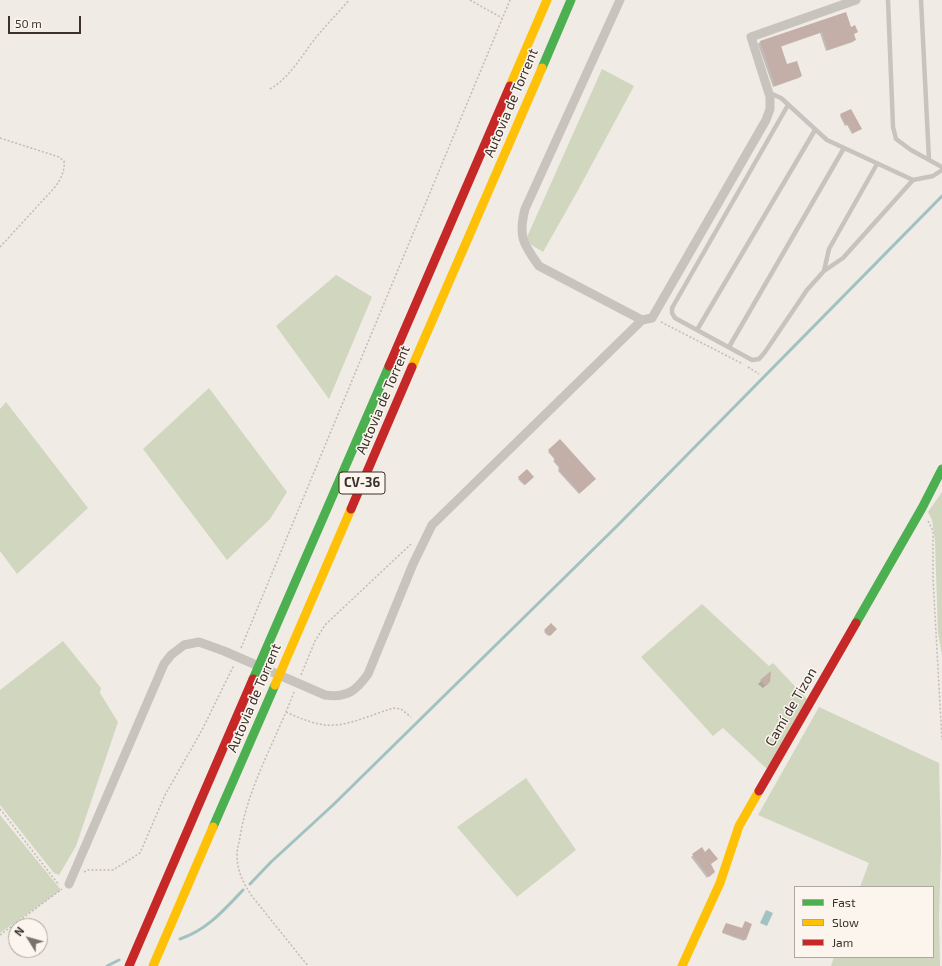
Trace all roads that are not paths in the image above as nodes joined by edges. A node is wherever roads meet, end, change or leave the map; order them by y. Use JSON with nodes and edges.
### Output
{"nodes":[{"id":1,"x":547,"y":0,"type":"edge"},
{"id":2,"x":571,"y":0,"type":"edge"},
{"id":3,"x":620,"y":0,"type":"edge"},
{"id":4,"x":856,"y":0,"type":"edge"},
{"id":5,"x":888,"y":0,"type":"edge"},
{"id":6,"x":921,"y":0,"type":"edge"},
{"id":7,"x":769,"y":92,"type":"junction"},
{"id":8,"x":788,"y":105,"type":"junction"},
{"id":9,"x":815,"y":130,"type":"junction"},
{"id":10,"x":844,"y":148,"type":"junction"},
{"id":11,"x":929,"y":160,"type":"junction"},
{"id":12,"x":877,"y":164,"type":"junction"},
{"id":13,"x":942,"y":167,"type":"edge"},
{"id":14,"x":942,"y":170,"type":"edge"},
{"id":15,"x":912,"y":180,"type":"junction"},
{"id":16,"x":824,"y":271,"type":"junction"},
{"id":17,"x":642,"y":320,"type":"junction"},
{"id":18,"x":697,"y":330,"type":"junction"},
{"id":19,"x":729,"y":347,"type":"junction"},
{"id":20,"x":942,"y":469,"type":"edge"},
{"id":21,"x":66,"y":886,"type":"road end"},
{"id":22,"x":129,"y":966,"type":"edge"},
{"id":23,"x":153,"y":966,"type":"edge"},
{"id":24,"x":682,"y":966,"type":"edge"}],
"edges":[{"from":1,"to":22,"type":"main road","name":"Autovia de Torrent","number":"CV-36"},
{"from":2,"to":23,"type":"main road","name":"Autovia de Torrent","number":"CV-36"},
{"from":3,"to":17,"type":"street"},
{"from":4,"to":7,"type":"street"},
{"from":5,"to":11,"type":"lane"},
{"from":6,"to":11,"type":"lane"},
{"from":7,"to":8,"type":"lane"},
{"from":7,"to":17,"type":"street"},
{"from":8,"to":9,"type":"lane"},
{"from":8,"to":18,"type":"lane"},
{"from":9,"to":10,"type":"lane"},
{"from":9,"to":18,"type":"lane"},
{"from":10,"to":12,"type":"lane"},
{"from":10,"to":19,"type":"lane"},
{"from":11,"to":13,"type":"lane"},
{"from":12,"to":15,"type":"lane"},
{"from":12,"to":16,"type":"lane"},
{"from":14,"to":15,"type":"lane"},
{"from":15,"to":16,"type":"lane"},
{"from":16,"to":19,"type":"lane"},
{"from":17,"to":21,"type":"street"},
{"from":18,"to":19,"type":"lane"},
{"from":20,"to":24,"type":"main road","name":"Camí de Tizon"}]}
